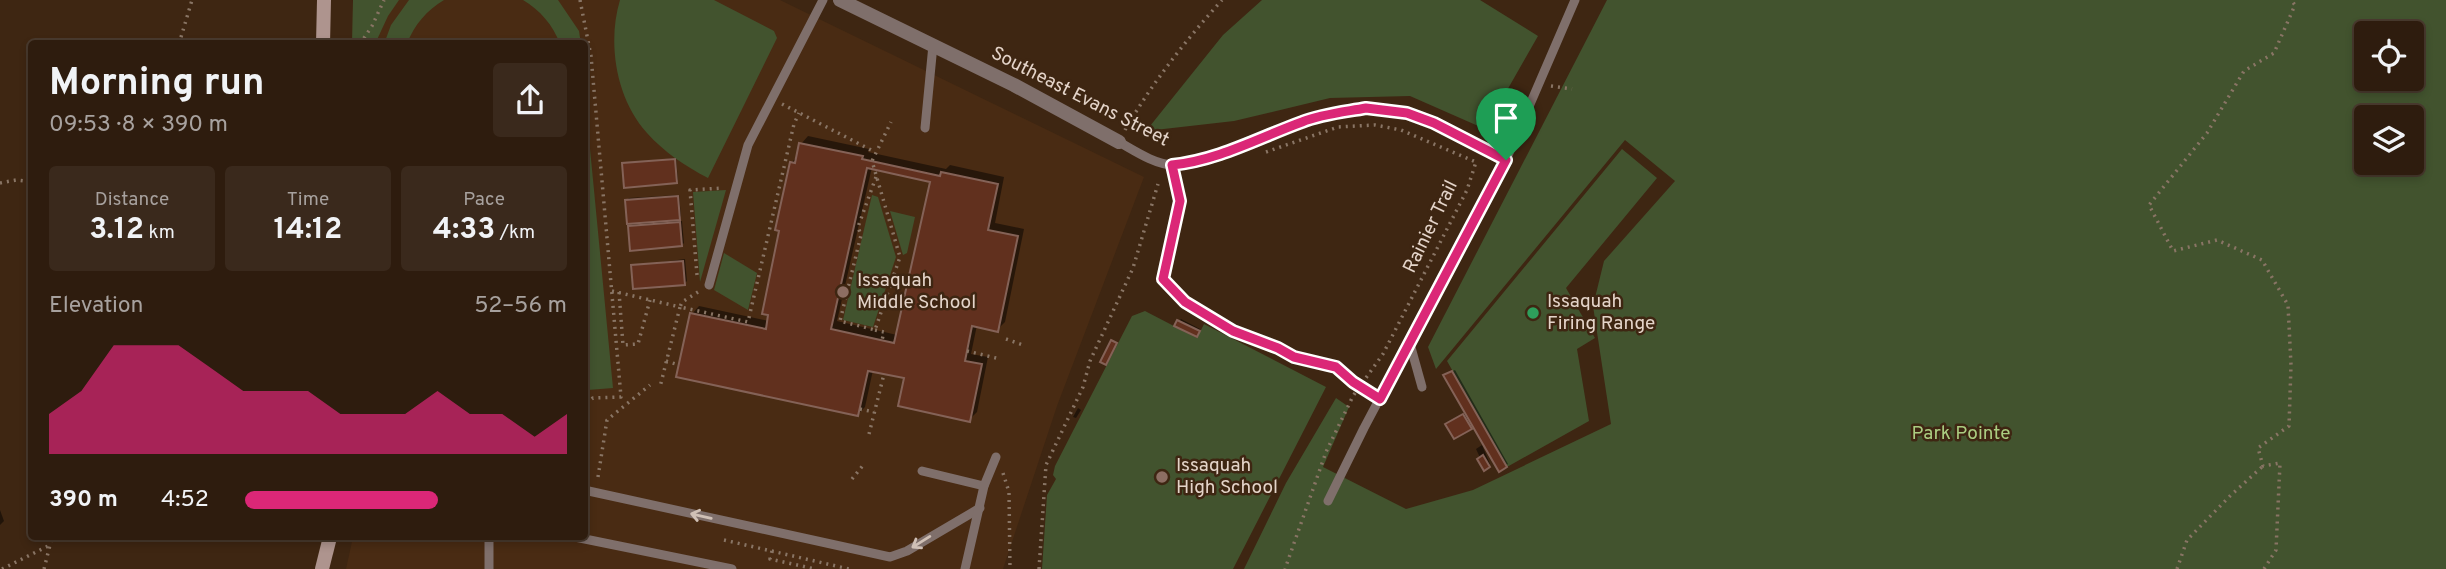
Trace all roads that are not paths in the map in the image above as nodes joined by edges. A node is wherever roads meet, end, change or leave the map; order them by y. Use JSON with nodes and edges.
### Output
{"nodes":[{"id":1,"x":324,"y":0,"type":"edge"},
{"id":2,"x":824,"y":0,"type":"edge"},
{"id":3,"x":840,"y":0,"type":"edge"},
{"id":4,"x":1575,"y":0,"type":"edge"},
{"id":5,"x":323,"y":40,"type":"edge"},
{"id":6,"x":933,"y":45,"type":"junction"},
{"id":7,"x":925,"y":128,"type":"dead end"},
{"id":8,"x":1119,"y":142,"type":"joint"},
{"id":9,"x":1506,"y":160,"type":"junction"},
{"id":10,"x":1172,"y":165,"type":"junction"},
{"id":11,"x":1163,"y":279,"type":"road end"},
{"id":12,"x":709,"y":285,"type":"road end"},
{"id":13,"x":1410,"y":344,"type":"junction"},
{"id":14,"x":1422,"y":387,"type":"dead end"},
{"id":15,"x":996,"y":457,"type":"dead end"},
{"id":16,"x":922,"y":471,"type":"dead end"},
{"id":17,"x":984,"y":486,"type":"junction"},
{"id":18,"x":588,"y":490,"type":"edge"},
{"id":19,"x":1328,"y":501,"type":"dead end"},
{"id":20,"x":980,"y":508,"type":"junction"},
{"id":21,"x":329,"y":540,"type":"edge"},
{"id":22,"x":489,"y":540,"type":"edge"},
{"id":23,"x":588,"y":540,"type":"edge"},
{"id":24,"x":695,"y":565,"type":"edge"},
{"id":25,"x":322,"y":569,"type":"edge"},
{"id":26,"x":489,"y":569,"type":"edge"},
{"id":27,"x":732,"y":569,"type":"edge"},
{"id":28,"x":965,"y":569,"type":"edge"}],
"edges":[{"from":1,"to":5,"type":"street"},
{"from":2,"to":12,"type":"lane"},
{"from":3,"to":6,"type":"street","name":"Southeast Evans Street"},
{"from":4,"to":9,"type":"lane"},
{"from":6,"to":7,"type":"lane"},
{"from":6,"to":8,"type":"street","name":"Southeast Evans Street"},
{"from":8,"to":10,"type":"lane","name":"Southeast Evans Street"},
{"from":9,"to":10,"type":"lane","name":"Southeast Evans Street"},
{"from":9,"to":13,"type":"lane"},
{"from":10,"to":11,"type":"lane"},
{"from":13,"to":14,"type":"lane"},
{"from":13,"to":19,"type":"lane"},
{"from":15,"to":17,"type":"lane"},
{"from":16,"to":17,"type":"lane"},
{"from":17,"to":20,"type":"lane"},
{"from":20,"to":18,"type":"lane","one_way":true},
{"from":20,"to":28,"type":"lane"},
{"from":21,"to":25,"type":"street"},
{"from":22,"to":26,"type":"lane"},
{"from":23,"to":24,"type":"lane"},
{"from":24,"to":27,"type":"lane"}]}
